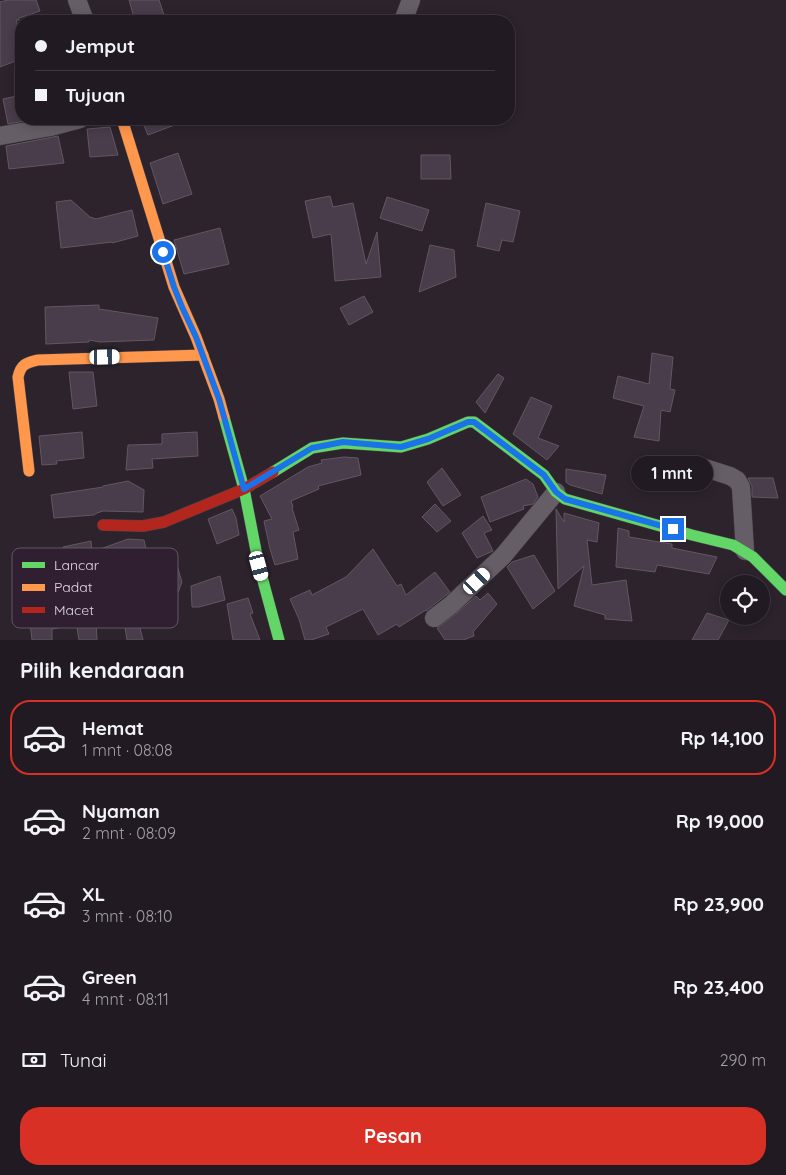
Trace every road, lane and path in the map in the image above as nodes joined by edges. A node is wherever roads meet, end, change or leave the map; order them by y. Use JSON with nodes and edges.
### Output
{"nodes":[{"id":1,"x":77,"y":0,"type":"edge"},
{"id":2,"x":411,"y":0,"type":"edge"},
{"id":3,"x":83,"y":15,"type":"edge"},
{"id":4,"x":405,"y":15,"type":"edge"},
{"id":5,"x":58,"y":125,"type":"edge"},
{"id":6,"x":124,"y":125,"type":"edge"},
{"id":7,"x":0,"y":136,"type":"edge"},
{"id":8,"x":203,"y":355,"type":"junction"},
{"id":9,"x":706,"y":468,"type":"dead end"},
{"id":10,"x":28,"y":471,"type":"dead end"},
{"id":11,"x":244,"y":489,"type":"junction"},
{"id":12,"x":556,"y":492,"type":"junction"},
{"id":13,"x":103,"y":525,"type":"dead end"},
{"id":14,"x":745,"y":551,"type":"junction"},
{"id":15,"x":786,"y":590,"type":"edge"},
{"id":16,"x":434,"y":618,"type":"dead end"},
{"id":17,"x":279,"y":640,"type":"edge"}],
"edges":[{"from":1,"to":3,"type":"street"},
{"from":2,"to":4,"type":"street"},
{"from":5,"to":7,"type":"street"},
{"from":6,"to":8,"type":"street"},
{"from":8,"to":10,"type":"street"},
{"from":8,"to":11,"type":"street"},
{"from":9,"to":14,"type":"street"},
{"from":11,"to":12,"type":"street"},
{"from":11,"to":13,"type":"street"},
{"from":11,"to":17,"type":"street"},
{"from":12,"to":14,"type":"street"},
{"from":12,"to":16,"type":"street"},
{"from":14,"to":15,"type":"street"}]}
